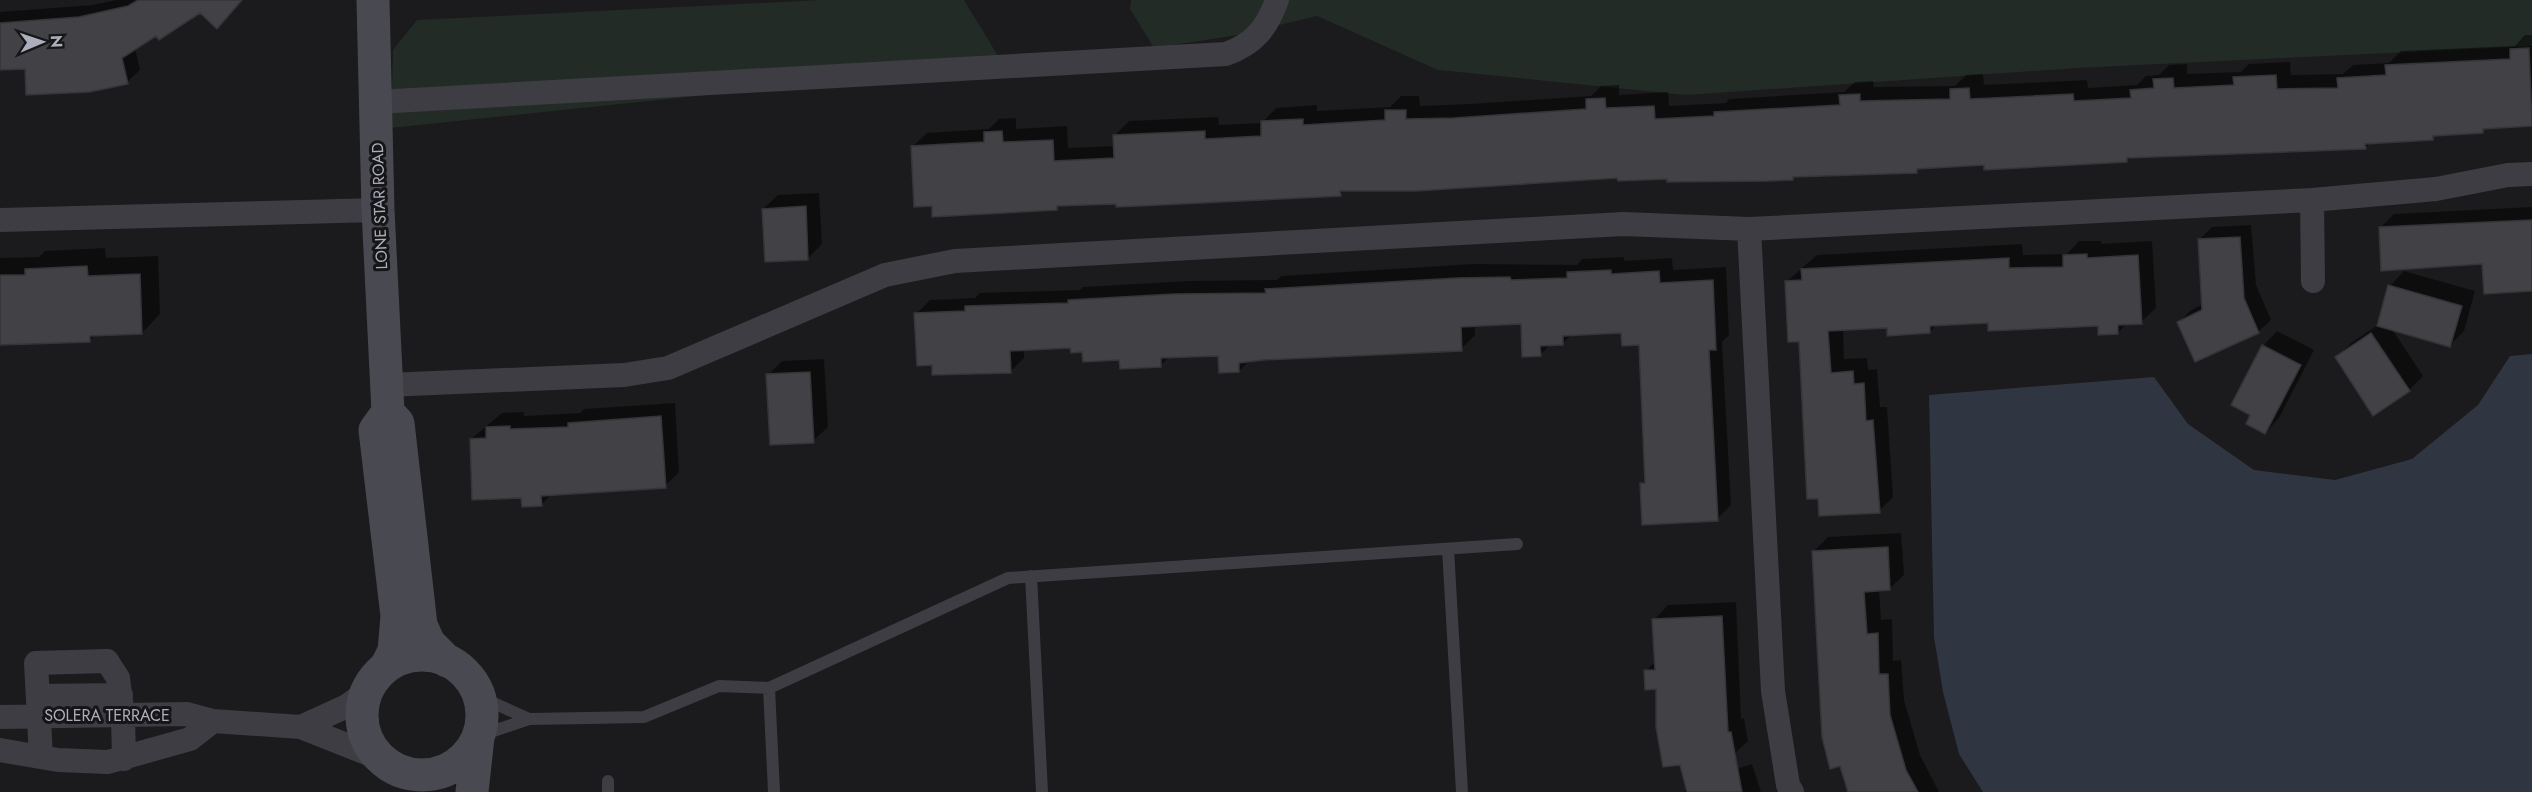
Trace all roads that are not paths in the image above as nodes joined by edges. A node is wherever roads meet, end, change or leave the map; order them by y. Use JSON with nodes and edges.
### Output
{"nodes":[{"id":1,"x":373,"y":0,"type":"edge"},
{"id":2,"x":1277,"y":0,"type":"edge"},
{"id":3,"x":376,"y":102,"type":"junction"},
{"id":4,"x":2532,"y":174,"type":"edge"},
{"id":5,"x":2312,"y":200,"type":"junction"},
{"id":6,"x":378,"y":210,"type":"junction"},
{"id":7,"x":0,"y":220,"type":"edge"},
{"id":8,"x":1749,"y":229,"type":"junction"},
{"id":9,"x":2313,"y":281,"type":"dead end"},
{"id":10,"x":387,"y":399,"type":"junction"},
{"id":11,"x":1516,"y":544,"type":"dead end"},
{"id":12,"x":1448,"y":549,"type":"junction"},
{"id":13,"x":1031,"y":576,"type":"junction"},
{"id":14,"x":447,"y":661,"type":"junction"},
{"id":15,"x":376,"y":679,"type":"junction"},
{"id":16,"x":770,"y":688,"type":"junction"},
{"id":17,"x":478,"y":696,"type":"junction"},
{"id":18,"x":39,"y":705,"type":"junction"},
{"id":19,"x":122,"y":705,"type":"junction"},
{"id":20,"x":0,"y":717,"type":"edge"},
{"id":21,"x":529,"y":719,"type":"junction"},
{"id":22,"x":213,"y":721,"type":"junction"},
{"id":23,"x":301,"y":727,"type":"junction"},
{"id":24,"x":478,"y":736,"type":"junction"},
{"id":25,"x":0,"y":750,"type":"edge"},
{"id":26,"x":41,"y":757,"type":"junction"},
{"id":27,"x":123,"y":759,"type":"junction"},
{"id":28,"x":390,"y":773,"type":"edge"},
{"id":29,"x":472,"y":792,"type":"edge"},
{"id":30,"x":774,"y":792,"type":"edge"},
{"id":31,"x":1042,"y":792,"type":"edge"},
{"id":32,"x":1462,"y":792,"type":"edge"},
{"id":33,"x":1792,"y":792,"type":"edge"}],
"edges":[{"from":1,"to":3,"type":"street","name":"LONE STAR ROAD"},
{"from":2,"to":3,"type":"street"},
{"from":3,"to":6,"type":"street","name":"LONE STAR ROAD"},
{"from":4,"to":5,"type":"street"},
{"from":5,"to":8,"type":"street"},
{"from":5,"to":9,"type":"street"},
{"from":6,"to":7,"type":"street"},
{"from":6,"to":10,"type":"street","name":"LONE STAR ROAD"},
{"from":8,"to":10,"type":"street"},
{"from":8,"to":33,"type":"street"},
{"from":10,"to":14,"type":"street","name":"LONE STAR ROAD"},
{"from":10,"to":15,"type":"street","name":"LONE STAR ROAD"},
{"from":11,"to":12,"type":"lane"},
{"from":12,"to":13,"type":"lane"},
{"from":12,"to":32,"type":"lane"},
{"from":13,"to":16,"type":"lane"},
{"from":13,"to":31,"type":"lane"},
{"from":14,"to":15,"type":"street"},
{"from":14,"to":17,"type":"street"},
{"from":15,"to":23,"type":"street","name":"SOLERA TERRACE"},
{"from":15,"to":28,"type":"street"},
{"from":16,"to":21,"type":"lane"},
{"from":16,"to":30,"type":"lane"},
{"from":17,"to":21,"type":"lane"},
{"from":17,"to":24,"type":"street"},
{"from":18,"to":19,"type":"street","name":"SOLERA TERRACE"},
{"from":18,"to":19,"type":"street"},
{"from":18,"to":20,"type":"street","name":"SOLERA TERRACE"},
{"from":18,"to":26,"type":"street"},
{"from":19,"to":22,"type":"street","name":"SOLERA TERRACE"},
{"from":19,"to":27,"type":"street"},
{"from":21,"to":24,"type":"lane"},
{"from":22,"to":23,"type":"street","name":"SOLERA TERRACE"},
{"from":22,"to":27,"type":"street","name":"SOLERA TERRACE"},
{"from":23,"to":28,"type":"street","name":"SOLERA TERRACE"},
{"from":24,"to":28,"type":"street"},
{"from":24,"to":29,"type":"street"},
{"from":25,"to":26,"type":"street","name":"SOLERA TERRACE"},
{"from":26,"to":27,"type":"street","name":"SOLERA TERRACE"}]}
